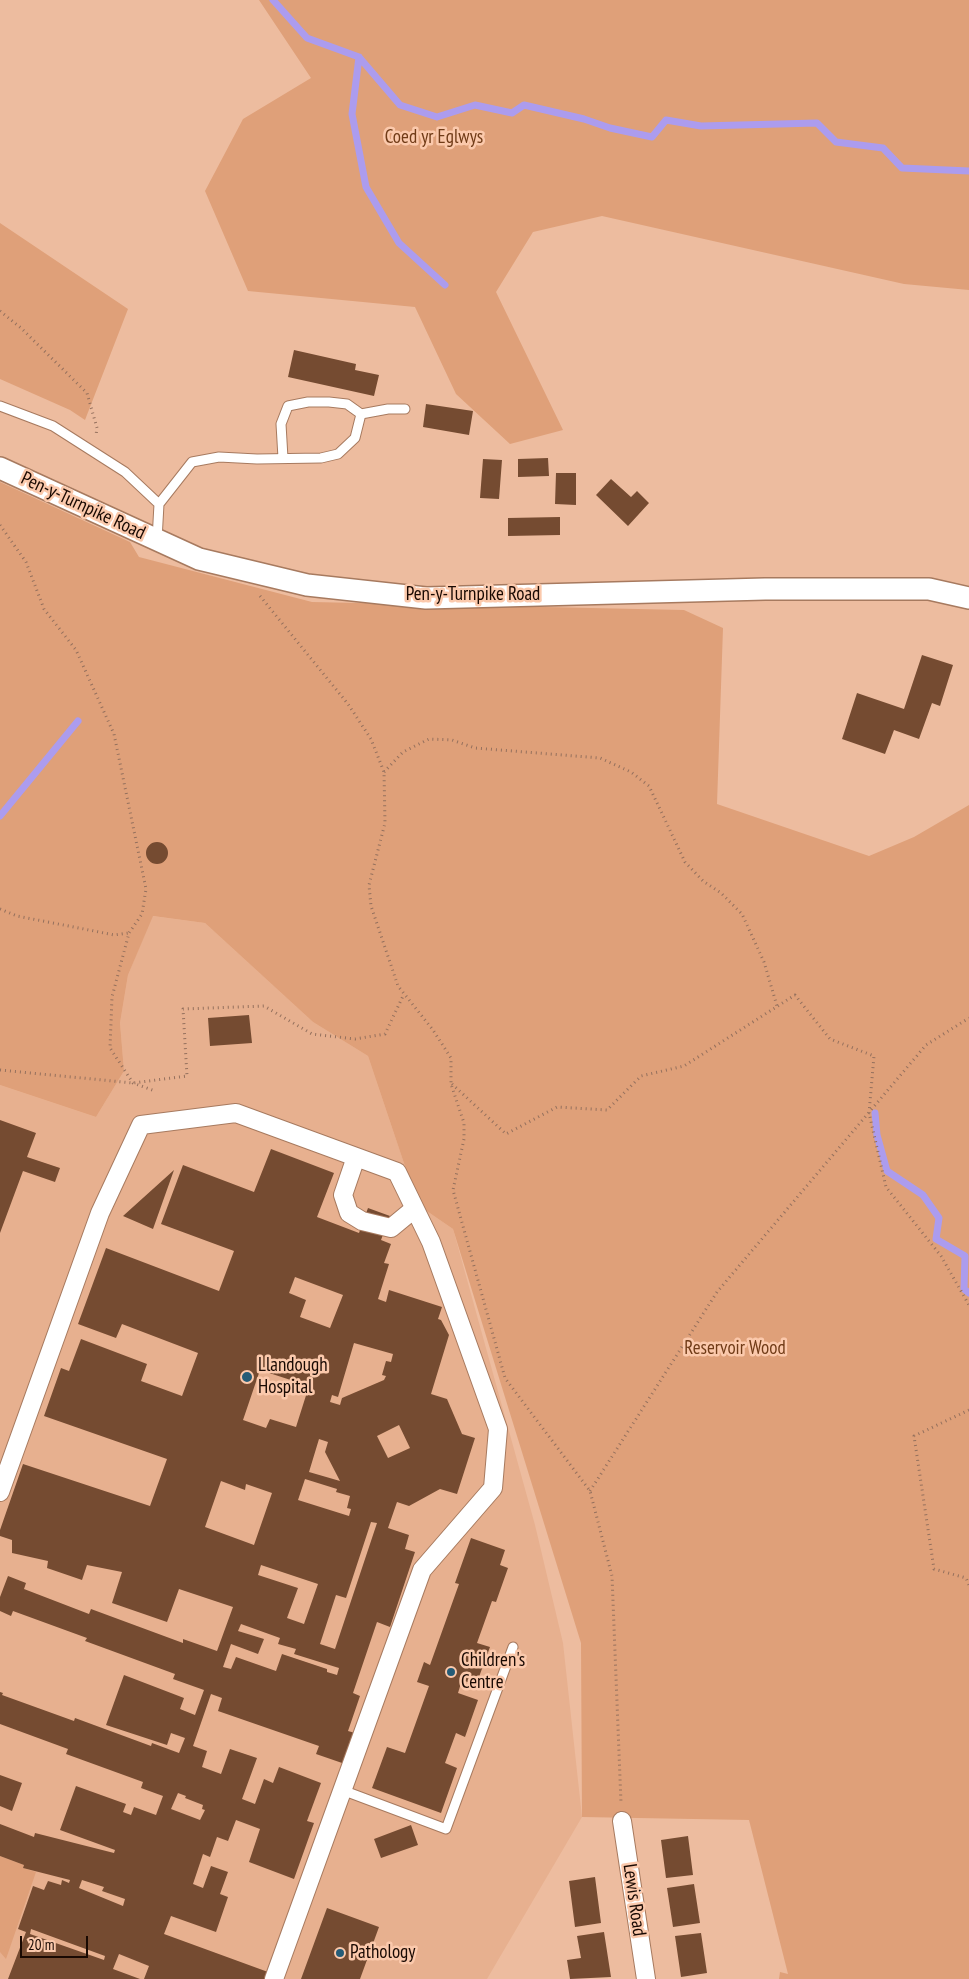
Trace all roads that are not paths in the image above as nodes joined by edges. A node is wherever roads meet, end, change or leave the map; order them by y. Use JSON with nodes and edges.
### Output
{"nodes":[{"id":1,"x":0,"y":406,"type":"edge"},
{"id":2,"x":405,"y":409,"type":"dead end"},
{"id":3,"x":361,"y":414,"type":"junction"},
{"id":4,"x":283,"y":458,"type":"junction"},
{"id":5,"x":0,"y":468,"type":"edge"},
{"id":6,"x":159,"y":504,"type":"junction"},
{"id":7,"x":157,"y":540,"type":"junction"},
{"id":8,"x":969,"y":598,"type":"edge"},
{"id":9,"x":356,"y":1157,"type":"junction"},
{"id":10,"x":414,"y":1208,"type":"junction"},
{"id":11,"x":0,"y":1492,"type":"edge"},
{"id":12,"x":513,"y":1647,"type":"dead end"},
{"id":13,"x":342,"y":1790,"type":"junction"},
{"id":14,"x":622,"y":1820,"type":"road end"},
{"id":15,"x":274,"y":1979,"type":"edge"},
{"id":16,"x":646,"y":1979,"type":"edge"}],
"edges":[{"from":1,"to":6,"type":"lane"},
{"from":2,"to":3,"type":"lane"},
{"from":3,"to":4,"type":"lane"},
{"from":3,"to":4,"type":"lane"},
{"from":4,"to":6,"type":"lane"},
{"from":5,"to":7,"type":"street","name":"Pen-y-Turnpike Road"},
{"from":6,"to":7,"type":"lane"},
{"from":7,"to":8,"type":"street","name":"Pen-y-Turnpike Road"},
{"from":9,"to":10,"type":"street"},
{"from":9,"to":10,"type":"street"},
{"from":9,"to":11,"type":"street"},
{"from":10,"to":13,"type":"street"},
{"from":12,"to":13,"type":"lane"},
{"from":13,"to":15,"type":"street"},
{"from":14,"to":16,"type":"street","name":"Lewis Road"}]}
